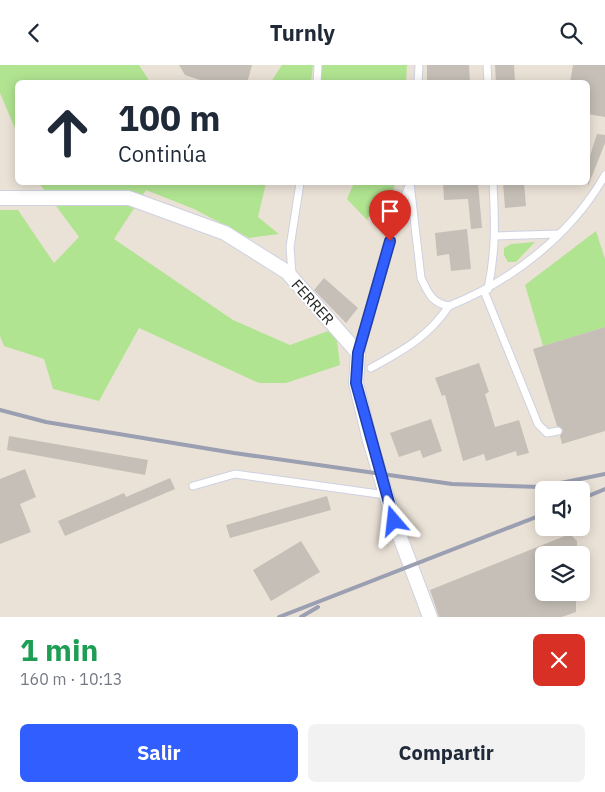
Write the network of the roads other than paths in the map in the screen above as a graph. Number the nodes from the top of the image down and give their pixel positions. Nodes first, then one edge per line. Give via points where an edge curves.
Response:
1 (318, 65) edge
2 (419, 65) edge
3 (487, 65) edge
4 (317, 80) edge
5 (418, 80) edge
6 (488, 80) edge
7 (605, 175) edge
8 (300, 185) edge
9 (410, 185) edge
10 (410, 185) edge
11 (493, 185) edge
12 (596, 190) junction
13 (605, 193) edge
14 (0, 198) edge
15 (559, 234) junction
16 (496, 236) junction
17 (292, 278) junction
18 (486, 290) junction
19 (450, 306) junction
20 (358, 353) junction
21 (371, 368) dead end
22 (558, 431) dead end
23 (193, 486) dead end
24 (386, 495) junction
25 (430, 617) edge

1 - 4 lane
2 - 5 lane
3 - 6 lane
7 - 12 lane
8 - 17 lane via 290,247
9 - 19 lane via 422,278 434,300
10 - 20 lane
11 - 16 lane
12 - 13 lane
12 - 15 lane via 583,210
14 - 17 street, FERRER via 129,198 225,233
15 - 16 lane
15 - 18 lane
16 - 18 lane via 494,261
17 - 20 street, FERRER
18 - 19 lane
18 - 22 lane via 538,424 547,433
19 - 21 lane via 418,341
20 - 24 street via 356,383
23 - 24 lane via 235,474
24 - 25 street

